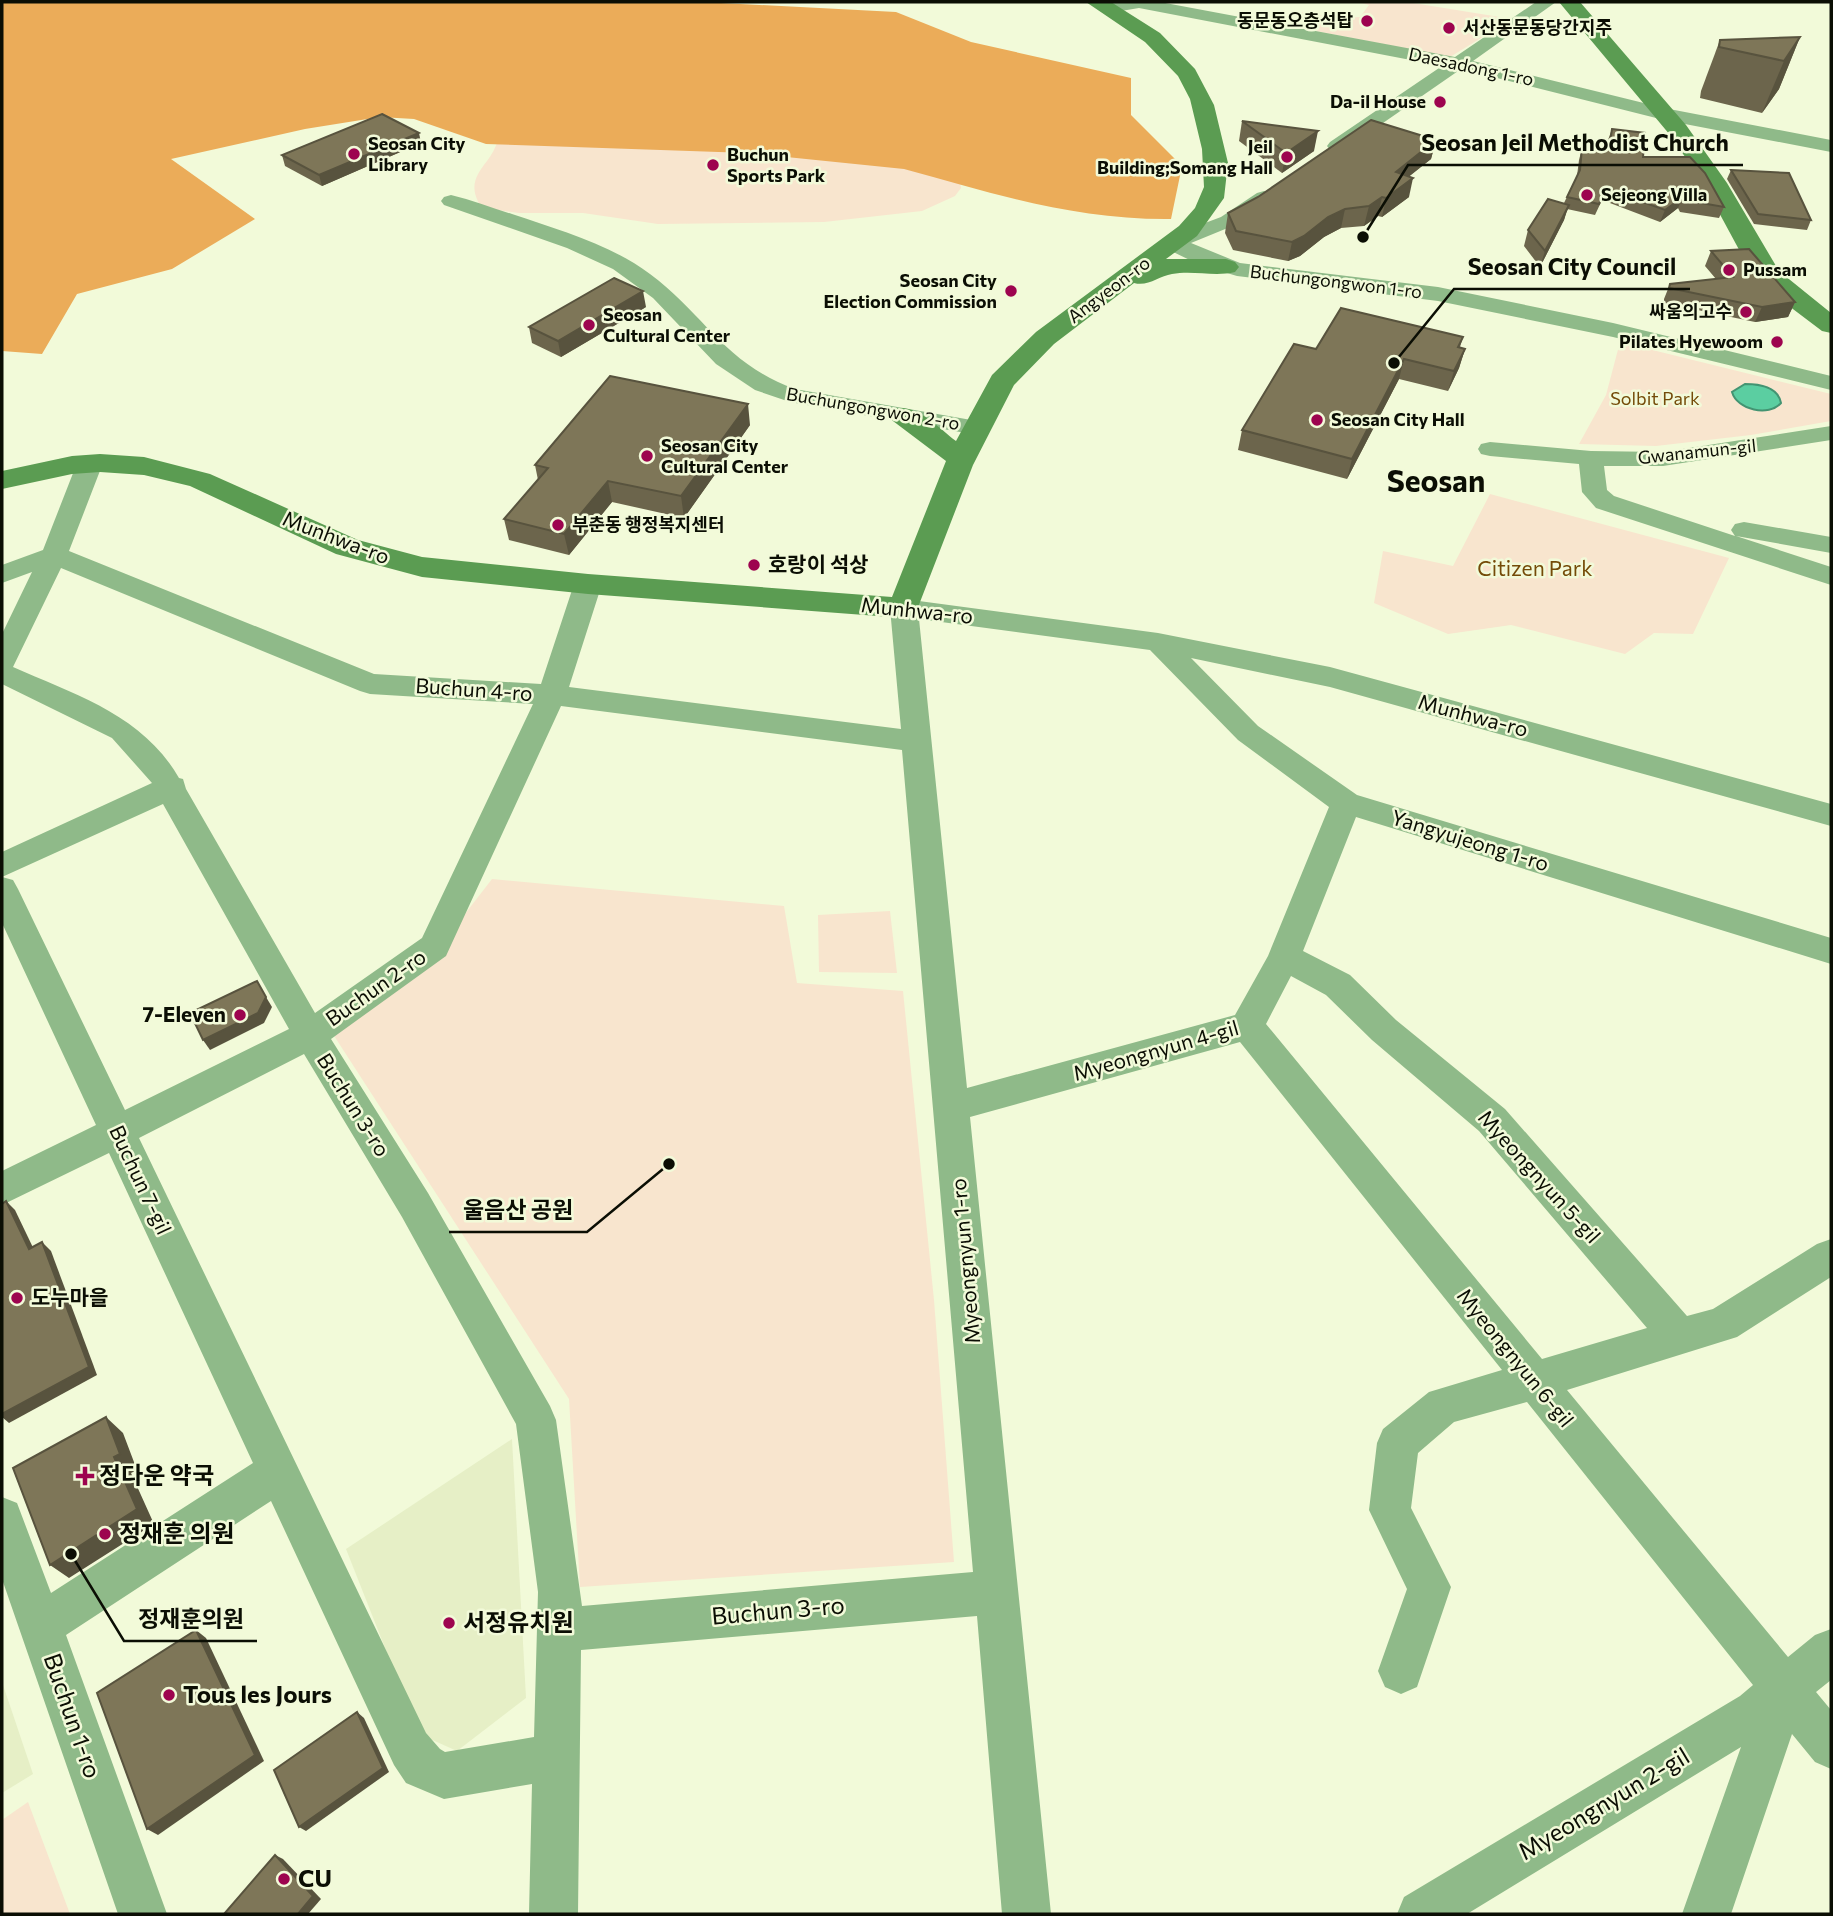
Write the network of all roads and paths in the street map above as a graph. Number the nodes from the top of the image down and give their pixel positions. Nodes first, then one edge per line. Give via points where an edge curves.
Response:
1 (1227, 2) edge
2 (1569, 2) edge
3 (1102, 5) edge
4 (1535, 5) edge
5 (1204, 15) junction
6 (1457, 63) junction
7 (1664, 114) junction
8 (1831, 146) edge
9 (1321, 157) edge
10 (1278, 187) edge
11 (451, 201) dead end
12 (1173, 243) junction
13 (1226, 267) junction
14 (1119, 282) junction
15 (1831, 325) edge
16 (1831, 383) edge
17 (903, 415) junction
18 (977, 428) junction
19 (1831, 433) edge
20 (1490, 449) dead end
21 (1591, 458) junction
22 (961, 459) junction
23 (90, 463) junction
24 (2, 480) edge
25 (1626, 510) junction
26 (1831, 545) edge
27 (54, 555) junction
28 (2, 574) edge
29 (1831, 576) edge
30 (588, 584) junction
31 (904, 608) junction
32 (1158, 642) junction
33 (2, 662) edge
34 (2, 673) edge
35 (552, 695) junction
36 (916, 741) junction
37 (172, 787) junction
38 (1346, 803) junction
39 (1831, 815) edge
40 (2, 865) edge
41 (2, 889) edge
42 (1831, 951) edge
43 (1284, 957) junction
44 (1247, 1026) junction
45 (310, 1035) junction
46 (951, 1107) junction
47 (117, 1132) junction
48 (2, 1189) edge
49 (1831, 1256) edge
50 (1680, 1337) junction
51 (1534, 1381) junction
52 (279, 1471) junction
53 (2, 1518) edge
54 (997, 1592) junction
55 (40, 1626) junction
56 (559, 1630) junction
57 (1831, 1651) edge
58 (1401, 1671) dead end
59 (1784, 1690) junction
60 (1831, 1746) edge
61 (556, 1757) junction
62 (142, 1914) edge
63 (553, 1914) edge
64 (1027, 1914) edge
65 (1421, 1914) edge
66 (1707, 1914) edge

1 - 5 street
2 - 7 street
3 - 5 street, Daesadong 1-ro via 1139,3
3 - 12 street, Angyeon-ro via 1148,34 1197,89 1214,149 1217,185 1214,199 1198,221
4 - 6 street
5 - 6 street, Daesadong 1-ro
6 - 7 street, Daesadong 1-ro
6 - 9 street
7 - 8 street, Daesadong 1-ro
7 - 15 street via 1715,183 1762,266 1790,295
10 - 12 street via 1228,221
11 - 17 street, Buchungongwon 2-ro via 581,247 627,269 656,289 722,360 750,380 790,396
12 - 13 street, Buchungongwon 1-ro
12 - 14 street, Angyeon-ro
13 - 14 street via 1170,266
13 - 16 street, Buchungongwon 1-ro via 1451,297 1613,330
14 - 18 street, Angyeon-ro via 1012,369
17 - 18 street, Buchungongwon 2-ro
17 - 22 street
18 - 22 street, Angyeon-ro
19 - 21 street, Gwanamun-gil via 1682,457
20 - 21 street, Gwanamun-gil
21 - 25 street via 1597,496
22 - 31 street, Angyeon-ro
23 - 24 street, Munhwa-ro
23 - 27 street
23 - 30 street, Munhwa-ro via 144,466 189,477 347,547 400,563
25 - 26 street
25 - 29 street
27 - 28 street
27 - 33 street
27 - 35 street, Buchun 4-ro via 370,684
30 - 31 street, Munhwa-ro
30 - 35 street, Buchun 2-ro
31 - 32 street, Munhwa-ro
31 - 36 street, Myeongnyun 1-ro
32 - 38 street, Yangyujeong 1-ro via 1248,733
32 - 39 street, Munhwa-ro via 1330,677
34 - 37 street, Buchun 3-ro via 122,731
35 - 36 street, Buchun 4-ro
35 - 45 street, Buchun 2-ro via 434,947
36 - 46 street, Myeongnyun 1-ro
37 - 40 street
37 - 45 street, Buchun 3-ro
38 - 42 street, Yangyujeong 1-ro
38 - 43 street, Myeongnyun 4-gil
41 - 47 street, Buchun 7-gil
43 - 44 street, Myeongnyun 4-gil
43 - 50 street, Myeongnyun 5-gil via 1338,985 1384,1030 1492,1120
44 - 46 street, Myeongnyun 4-gil
44 - 51 street, Myeongnyun 6-gil
45 - 47 street, Buchun 2-ro
45 - 56 street, Buchun 3-ro via 415,1205 536,1420 560,1592
46 - 54 street, Myeongnyun 1-ro
47 - 48 street, Buchun 2-ro
47 - 52 street, Buchun 7-gil
49 - 50 street via 1723,1324
50 - 51 street
51 - 58 street via 1443,1406 1398,1443 1390,1510 1429,1587
51 - 59 street, Myeongnyun 6-gil
52 - 55 street
52 - 61 street, Buchun 7-gil via 410,1749 423,1766 444,1776
53 - 55 street, Buchun 1-ro
54 - 56 street, Buchun 3-ro
54 - 64 street, Myeongnyun 1-ro
55 - 62 street, Buchun 1-ro
56 - 61 street, Buchun 3-ro
57 - 59 street, Myeongnyun 2-gil
59 - 60 street, Myeongnyun 6-gil
59 - 65 street, Myeongnyun 2-gil via 1756,1712
59 - 66 street
61 - 63 street, Buchun 3-ro

